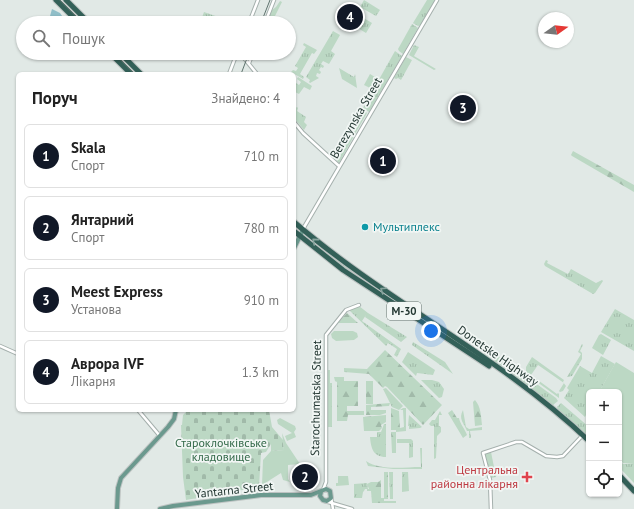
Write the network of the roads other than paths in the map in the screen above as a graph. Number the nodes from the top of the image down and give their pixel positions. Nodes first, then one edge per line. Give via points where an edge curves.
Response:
1 (56, 0) edge
2 (66, 0) edge
3 (258, 0) edge
4 (274, 0) edge
5 (437, 0) edge
6 (77, 12) junction
7 (72, 16) edge
8 (74, 16) edge
9 (81, 16) edge
10 (252, 16) edge
11 (268, 16) edge
12 (117, 60) edge
13 (125, 60) edge
14 (127, 60) edge
15 (235, 60) edge
16 (246, 60) edge
17 (250, 60) edge
18 (249, 63) junction
19 (121, 64) junction
20 (129, 72) edge
21 (139, 72) edge
22 (230, 72) edge
23 (256, 72) edge
24 (296, 124) edge
25 (340, 166) junction
26 (296, 224) edge
27 (303, 230) junction
28 (296, 234) edge
29 (300, 237) junction
30 (296, 244) edge
31 (328, 251) junction
32 (324, 256) junction
33 (359, 305) dead end
34 (0, 346) edge
35 (16, 353) edge
36 (140, 412) edge
37 (175, 412) edge
38 (160, 436) junction
39 (581, 437) junction
40 (586, 438) edge
41 (586, 442) edge
42 (622, 473) edge
43 (622, 478) edge
44 (326, 482) junction
45 (634, 487) edge
46 (330, 490) junction
47 (322, 491) junction
48 (634, 492) edge
49 (311, 495) junction
50 (331, 497) junction
51 (323, 500) junction
52 (332, 504) junction
53 (118, 509) edge
54 (160, 509) edge
55 (333, 509) edge
56 (352, 509) edge
57 (491, 509) edge

1 - 7 highway
2 - 6 highway
3 - 10 street
4 - 11 street
5 - 25 street, Berezynska Street
6 - 8 highway
6 - 9 highway
12 - 19 highway
13 - 19 highway
14 - 21 highway
15 - 22 street
16 - 18 street
17 - 18 street
18 - 23 street
19 - 20 highway
24 - 25 street
25 - 27 street, Berezynska Street
26 - 27 highway, Donetske Highway / М-30
27 - 29 main road, Berezynska Street
31 -> 27 highway, Donetske Highway / М-30
28 - 29 highway, Donetske Highway / М-30
29 - 30 main road, Berezynska Street
29 - 32 highway, Donetske Highway / М-30
31 - 32 highway
40 -> 31 highway, Donetske Highway / М-30 via 522,384
32 - 39 highway, Donetske Highway / М-30 via 520,387
33 - 44 street, Starochumatska Street via 346,310 326,335
34 - 35 street
36 - 38 street
37 - 38 main road via 172,422
38 - 53 main road via 121,478 118,488
39 - 41 highway, Donetske Highway / М-30
39 - 57 street via 563,456 557,457 546,456 522,442 483,453 490,480
42 - 45 highway
43 - 48 highway
44 - 46 street, Starochumatska Street
44 - 47 street, Starochumatska Street
46 - 47 main road
46 - 50 main road, Starochumatska Street
47 - 49 main road, Yantarna Street
47 - 51 main road, Starochumatska Street via 320,496
49 - 51 main road, Yantarna Street
49 - 54 main road, Yantarna Street via 261,495
50 - 51 main road via 329,500
50 - 52 street, Starochumatska Street
51 - 52 street
52 - 55 street, Starochumatska Street
52 - 56 street

